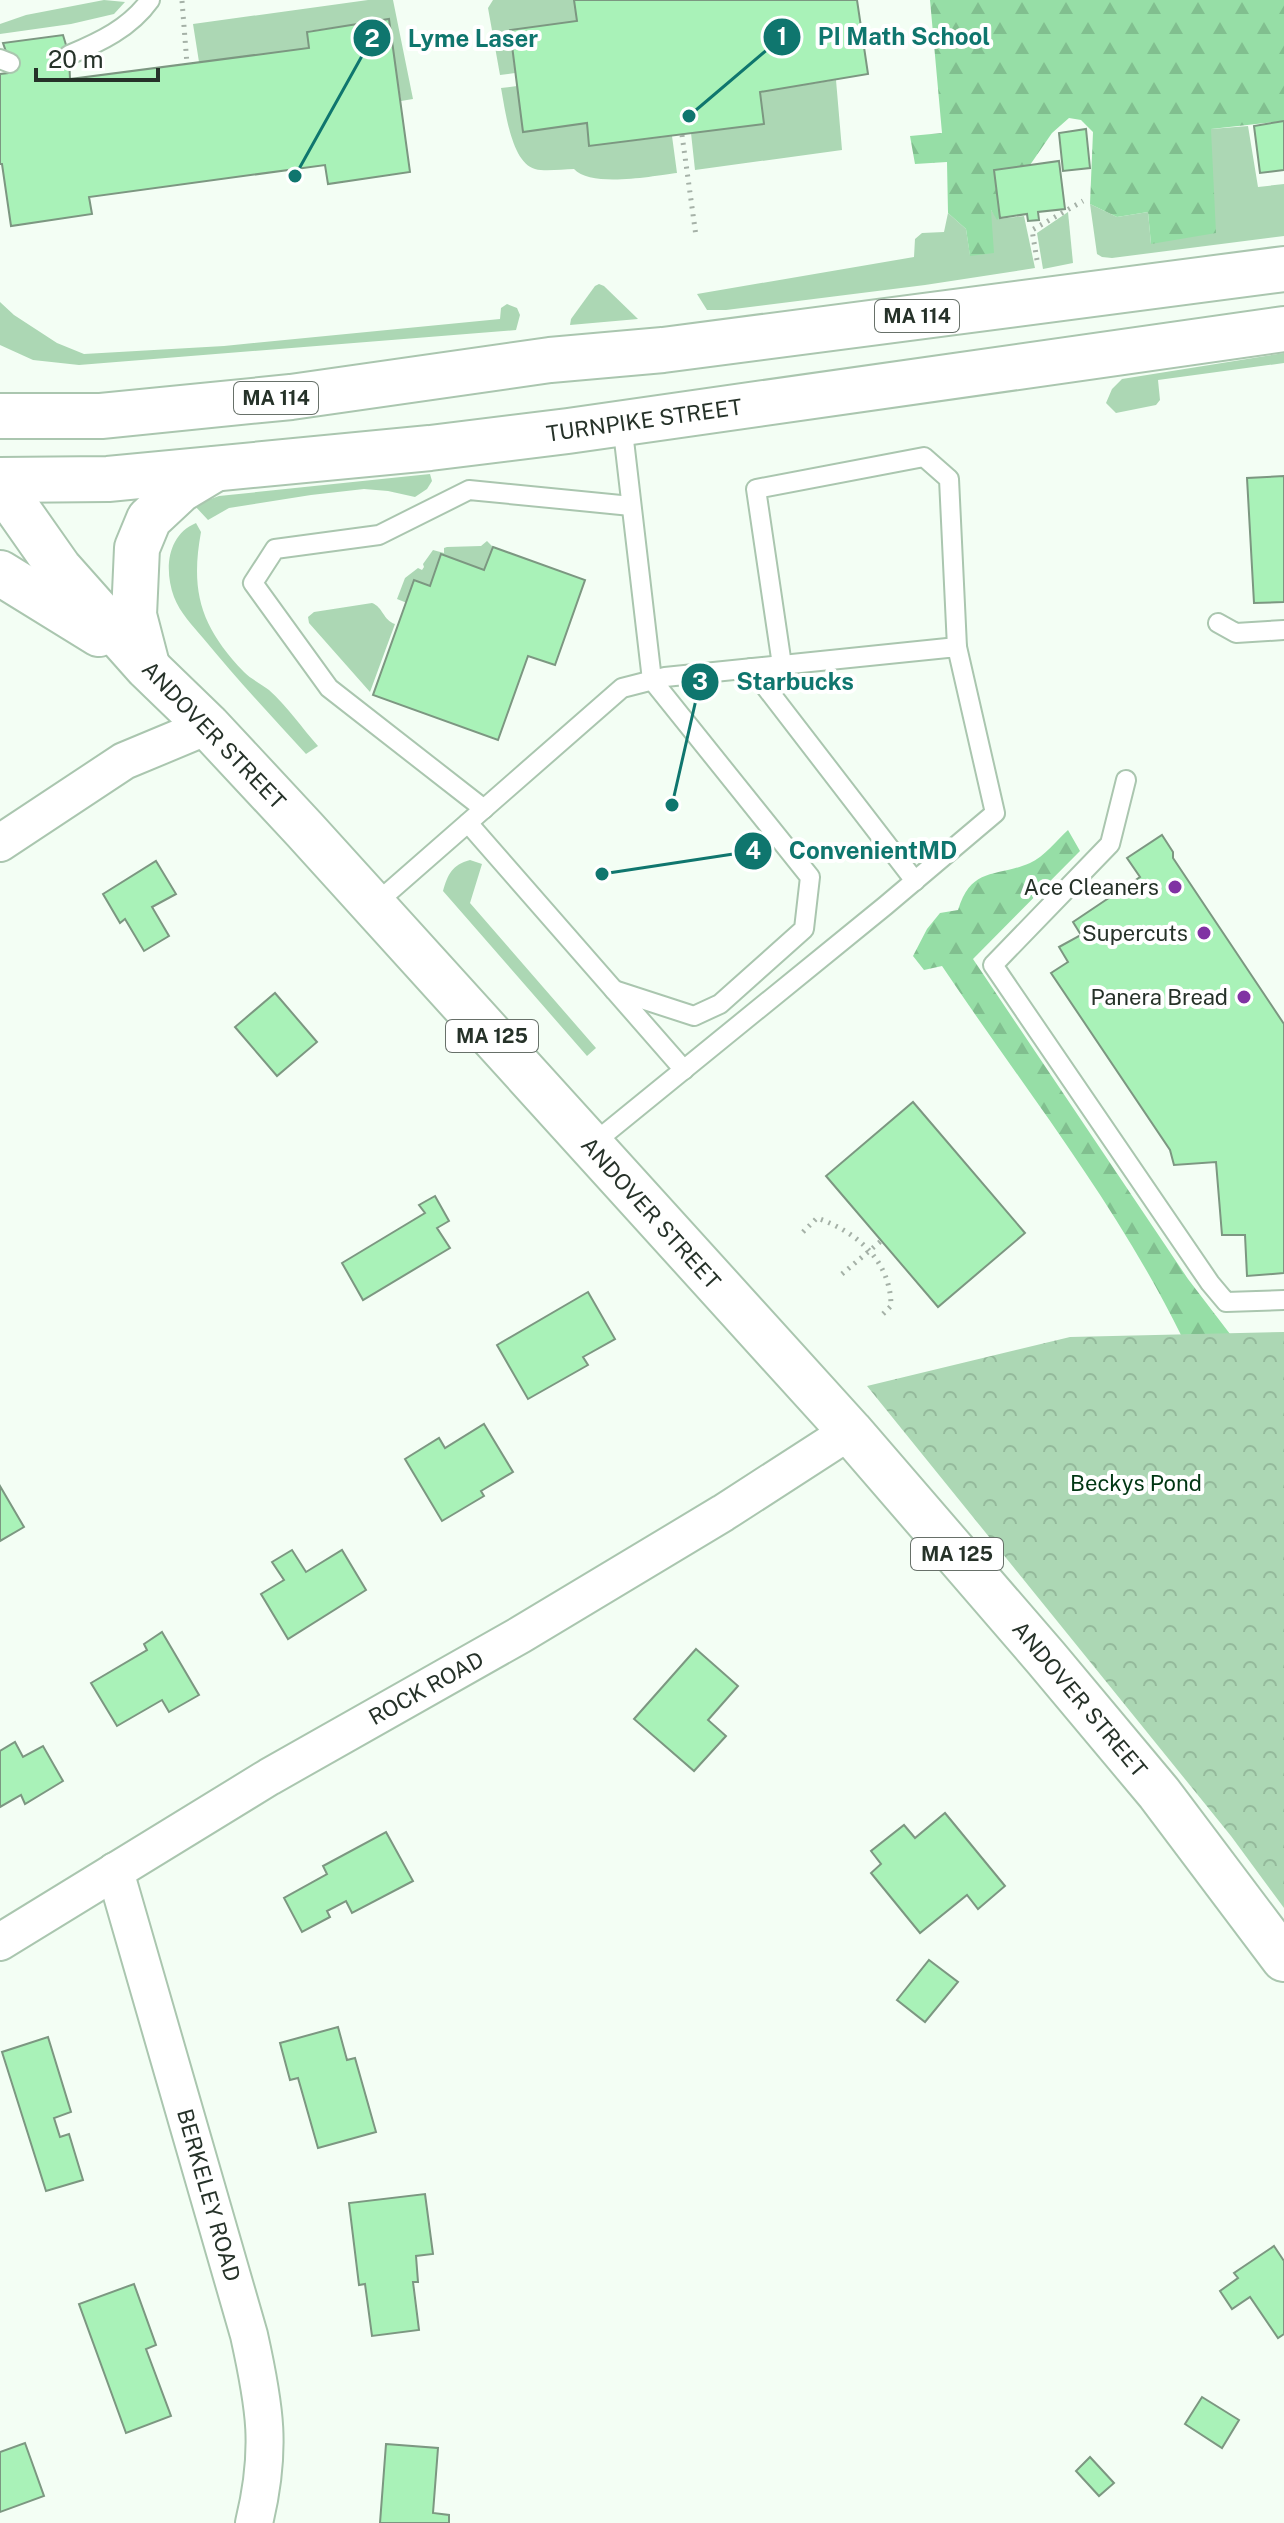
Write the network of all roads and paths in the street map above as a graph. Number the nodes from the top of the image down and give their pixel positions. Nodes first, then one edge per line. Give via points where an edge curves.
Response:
1 (150, 0) edge
2 (182, 0) edge
3 (69, 55) dead end
4 (187, 64) dead end
5 (682, 135) dead end
6 (1083, 201) dead end
7 (696, 236) dead end
8 (1284, 269) edge
9 (1039, 272) dead end
10 (1284, 329) edge
11 (0, 416) edge
12 (622, 423) junction
13 (215, 469) junction
14 (0, 482) edge
15 (631, 506) junction
16 (0, 573) edge
17 (1218, 623) dead end
18 (1284, 630) edge
19 (957, 647) junction
20 (782, 665) junction
21 (147, 667) junction
22 (751, 668) junction
23 (652, 680) junction
24 (208, 726) junction
25 (1126, 780) dead end
26 (484, 809) junction
27 (468, 823) junction
28 (0, 843) edge
29 (915, 881) junction
30 (373, 906) junction
31 (614, 990) junction
32 (684, 1070) junction
33 (590, 1146) junction
34 (803, 1232) dead end
35 (881, 1241) dead end
36 (869, 1251) junction
37 (842, 1274) dead end
38 (1284, 1300) edge
39 (880, 1317) dead end
40 (850, 1431) junction
41 (115, 1871) junction
42 (0, 1942) edge
43 (1284, 1959) edge
44 (254, 2523) edge

1 - 3 lane via 137,18
2 - 4 path
5 - 7 path
6 - 9 path via 1032,230
8 - 11 main road, MA 114 via 291,397 101,416
10 - 12 main road, TURNPIKE STREET
12 - 13 main road, TURNPIKE STREET
12 - 15 lane
13 - 14 main road, TURNPIKE STREET
13 - 21 main road via 180,490 149,519 137,548 134,615
14 - 21 main road, ANDOVER STREET / MA 125 via 59,568
15 - 23 lane
15 - 26 lane via 469,490 379,535 275,549 253,583 329,688
16 - 21 main road, MA 125
17 - 18 lane via 1236,633
19 - 20 lane
19 - 20 lane via 949,479 924,457 756,489
19 - 29 lane via 995,813
20 - 22 lane
21 - 24 main road, ANDOVER STREET / MA 125
22 - 23 lane
22 - 29 lane
23 - 26 lane via 622,688
23 - 31 lane via 810,877 804,929 720,1004 694,1016
24 - 28 street via 124,761
24 - 30 main road, ANDOVER STREET / MA 125
25 - 38 lane via 1110,844 993,965 1226,1302
26 - 27 lane
27 - 30 lane
27 - 31 lane
29 - 32 lane
30 - 33 main road, ANDOVER STREET / MA 125
31 - 32 lane
32 - 33 lane
33 - 40 main road, ANDOVER STREET / MA 125
34 - 36 path via 817,1218 851,1233
35 - 36 path
36 - 37 path
36 - 39 path via 880,1262 891,1292 891,1306
40 - 41 street, ROCK ROAD via 520,1635
40 - 43 main road, ANDOVER STREET / MA 125 via 1159,1793
41 - 42 street, ROCK ROAD
41 - 44 street, BERKELEY ROAD via 261,2389 266,2450

